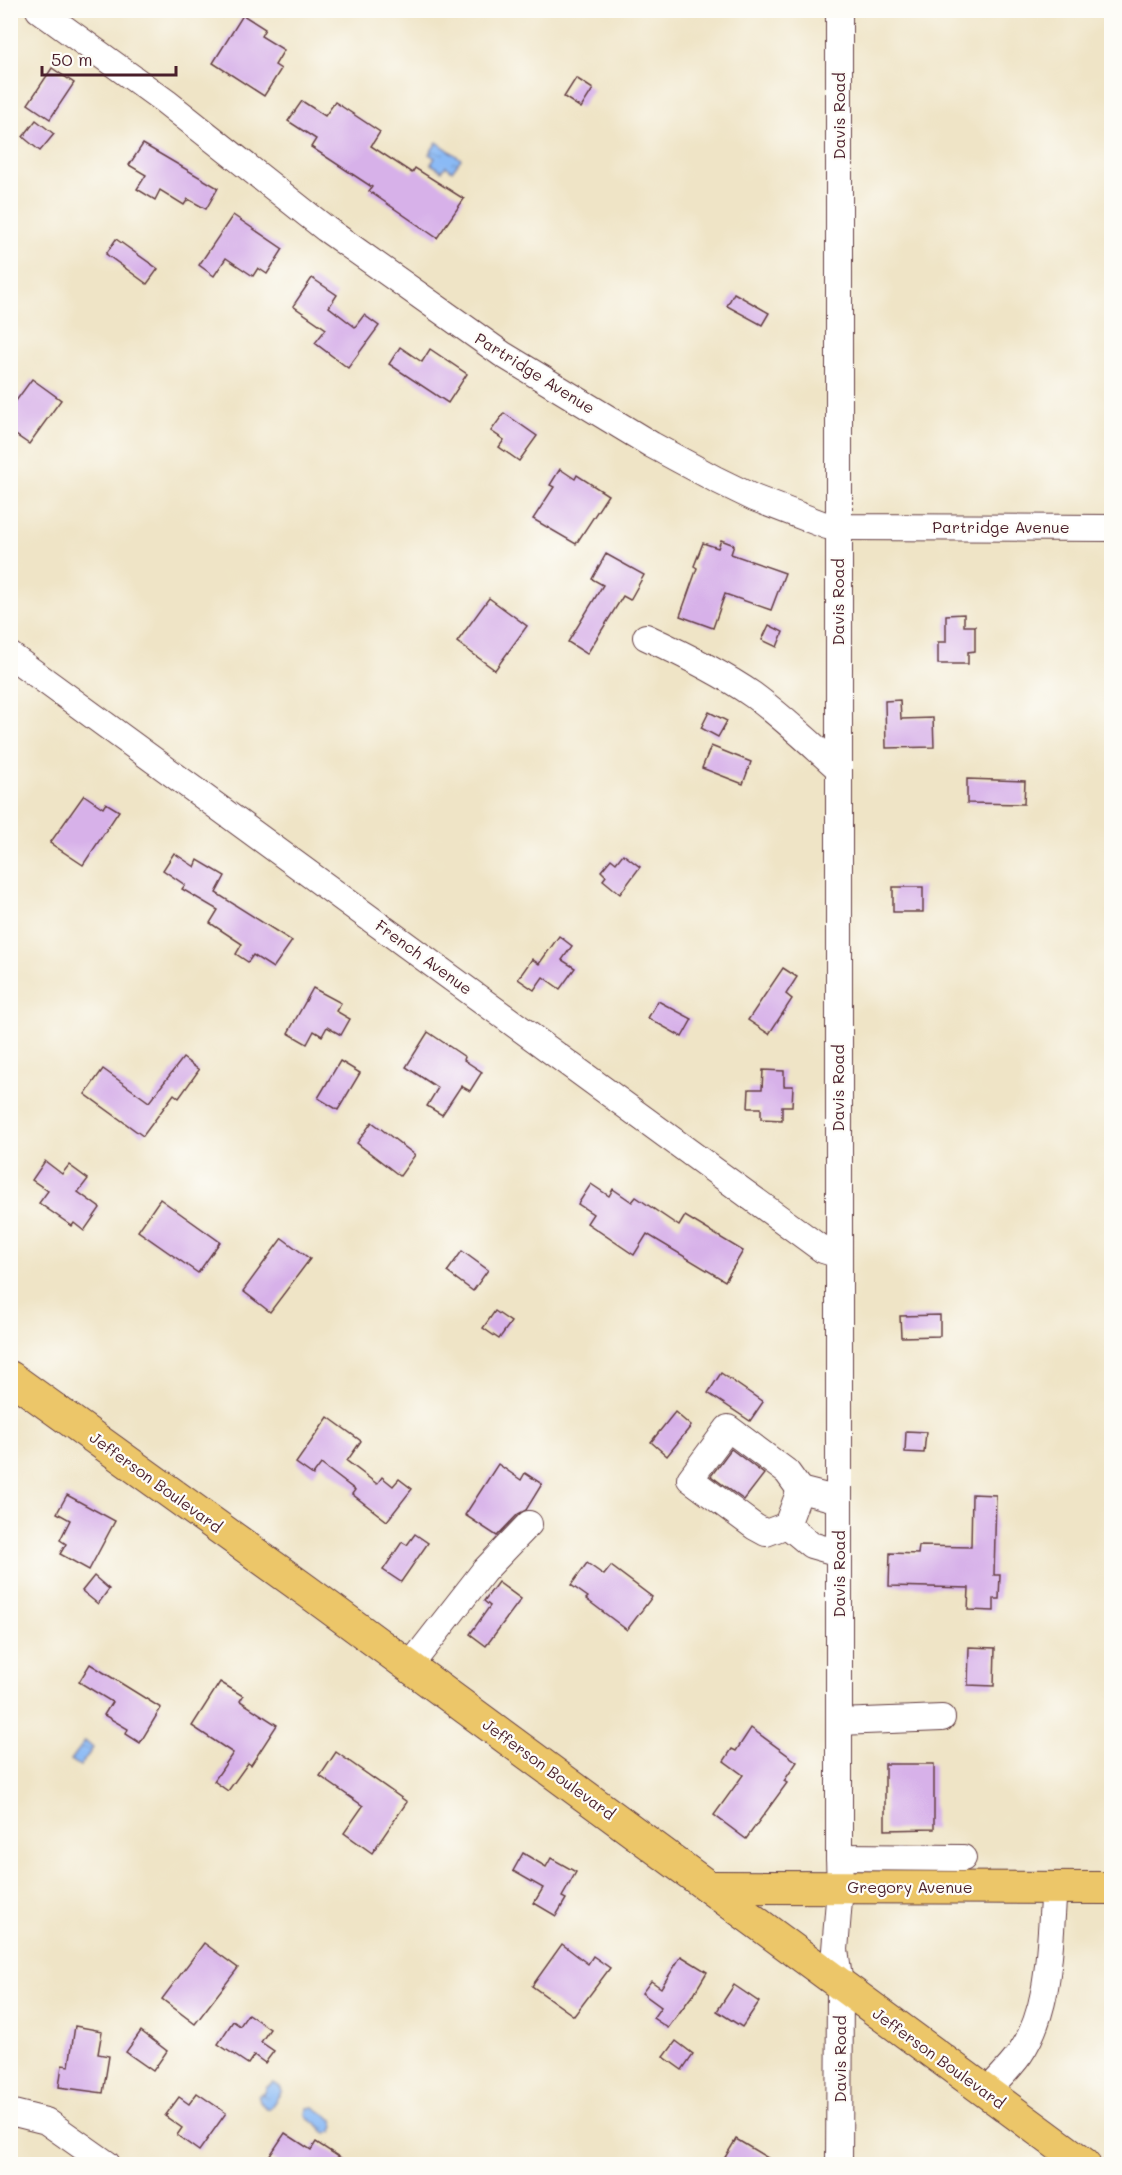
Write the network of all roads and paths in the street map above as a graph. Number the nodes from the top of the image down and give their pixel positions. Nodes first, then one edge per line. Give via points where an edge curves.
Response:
1 (39, 10) edge
2 (839, 10) edge
3 (838, 527) junction
4 (1112, 528) edge
5 (646, 637) dead end
6 (10, 655) edge
7 (838, 768) junction
8 (838, 1255) junction
9 (11, 1377) edge
10 (800, 1490) junction
11 (838, 1500) junction
12 (529, 1524) dead end
13 (787, 1525) junction
14 (838, 1553) junction
15 (409, 1667) junction
16 (942, 1718) dead end
17 (838, 1722) junction
18 (963, 1858) dead end
19 (839, 1872) junction
20 (709, 1887) junction
21 (1054, 1888) junction
22 (1112, 1888) edge
23 (840, 1984) junction
24 (986, 2092) junction
25 (10, 2112) edge
26 (107, 2164) edge
27 (839, 2164) edge
28 (1084, 2164) edge

1 - 3 street, Partridge Avenue via 166,102 326,229 502,354 715,479 754,498
2 - 3 street, Davis Road
3 - 4 street, Partridge Avenue
3 - 7 street, Davis Road
5 - 7 street via 751,694
6 - 8 street, French Avenue via 823,1250
7 - 8 street, Davis Road
8 - 11 street, Davis Road
9 - 15 main road, Jefferson Boulevard
10 - 11 street
10 - 13 street
10 - 13 street via 787,1472 728,1428 690,1479 766,1533
11 - 14 street, Davis Road
12 - 15 street via 484,1571
13 - 14 street via 812,1545
14 - 17 street, Davis Road
15 - 20 main road, Jefferson Boulevard
16 - 17 street
17 - 19 street, Davis Road
18 - 19 street
19 - 20 main road, Gregory Avenue
19 - 21 main road, Gregory Avenue
19 - 23 street, Davis Road via 835,1950
20 - 23 main road, Jefferson Boulevard
21 - 22 main road, Gregory Avenue
21 - 24 street via 1049,1958 1040,2009 1021,2052
23 - 24 main road, Jefferson Boulevard
23 - 27 street, Davis Road
24 - 28 main road, Jefferson Boulevard
25 - 26 street via 46,2121

